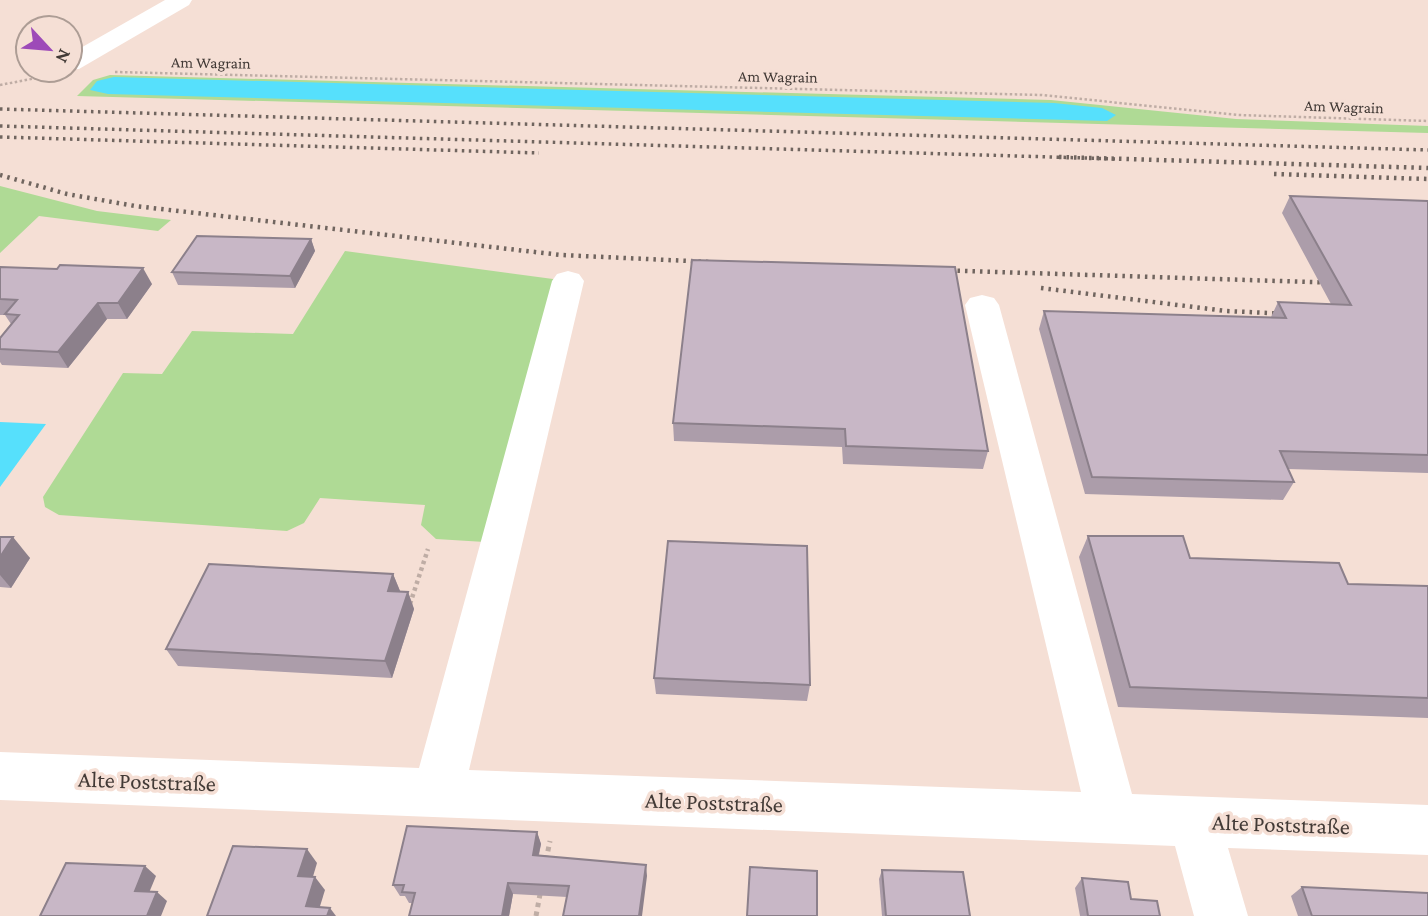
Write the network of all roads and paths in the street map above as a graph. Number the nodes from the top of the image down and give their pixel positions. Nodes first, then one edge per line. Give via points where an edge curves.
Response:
1 (181, 0) edge
2 (84, 56) edge
3 (127, 72) dead end
4 (1428, 121) edge
5 (568, 281) dead end
6 (982, 305) dead end
7 (428, 549) dead end
8 (410, 605) edge
9 (0, 776) edge
10 (438, 792) junction
11 (558, 796) junction
12 (1112, 816) junction
13 (1194, 820) junction
14 (1428, 830) edge
15 (546, 863) edge
16 (543, 876) edge
17 (536, 916) edge
18 (1222, 916) edge

1 - 2 street
3 - 4 path, Am Wagrain via 1029,95 1238,115
5 - 10 street
6 - 12 street
7 - 8 path
9 - 10 street, Alte Poststraße
10 - 11 street, Alte Poststraße
11 - 12 street, Alte Poststraße
11 - 15 path
12 - 13 street, Alte Poststraße
13 - 14 street, Alte Poststraße
13 - 18 street
16 - 17 path

